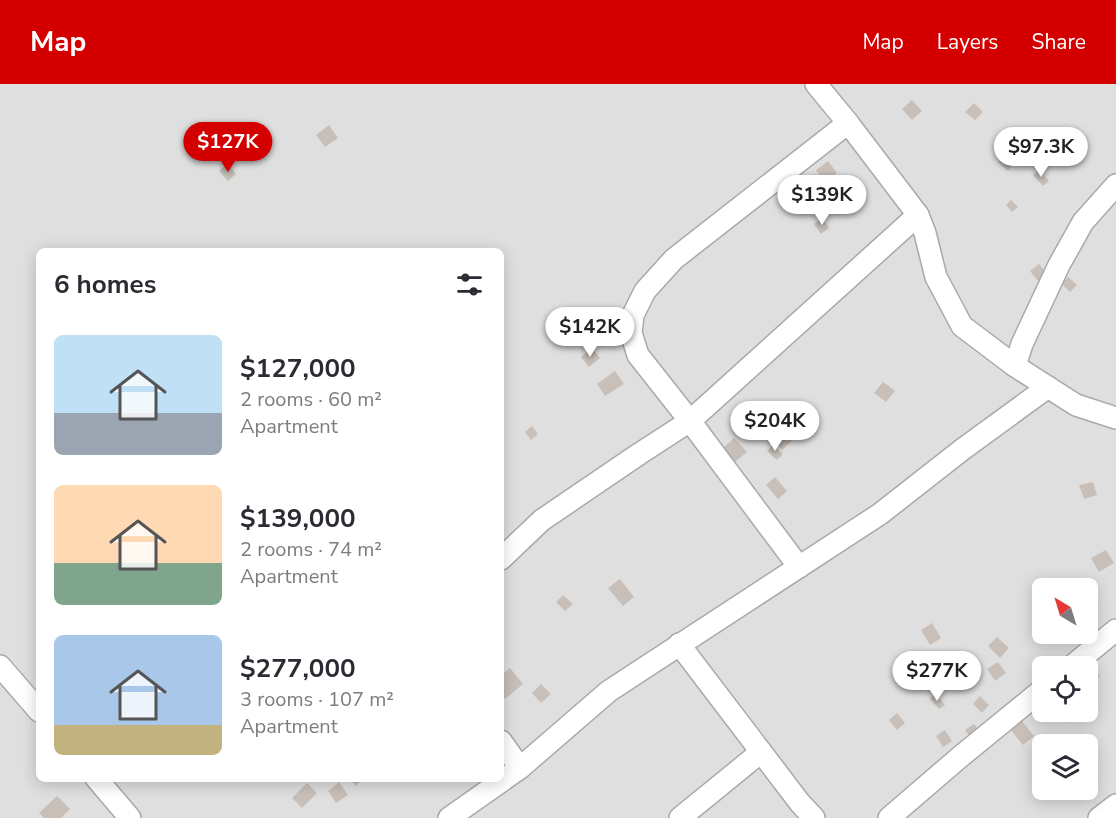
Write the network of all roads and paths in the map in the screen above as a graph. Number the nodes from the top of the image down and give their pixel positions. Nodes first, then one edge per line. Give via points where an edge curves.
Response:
1 (816, 84) edge
2 (848, 123) junction
3 (1116, 185) edge
4 (918, 215) junction
5 (1016, 366) junction
6 (1047, 387) junction
7 (1116, 418) edge
8 (690, 421) junction
9 (504, 557) edge
10 (799, 567) junction
11 (1116, 630) edge
12 (679, 644) junction
13 (1084, 656) edge
14 (0, 666) edge
15 (1032, 698) edge
16 (36, 708) edge
17 (504, 745) edge
18 (760, 752) junction
19 (520, 768) junction
20 (504, 779) edge
21 (99, 782) edge
22 (500, 782) edge
23 (1116, 805) edge
24 (130, 818) edge
25 (449, 818) edge
26 (680, 818) edge
27 (814, 818) edge
28 (889, 818) edge
29 (1099, 818) edge

1 - 2 street
2 - 4 street
2 - 8 street via 674,259 645,291 633,315 634,344 638,355
3 - 5 street via 1083,222 1059,265 1022,344
4 - 5 street via 936,277 962,326
4 - 8 street
5 - 6 street
6 - 7 street via 1076,405
6 - 10 street via 880,514
8 - 9 street via 542,520
8 - 10 street
10 - 12 street
11 - 13 street
12 - 18 street
12 - 19 street via 609,691
14 - 16 street
15 - 28 street
17 - 19 street
18 - 26 street
18 - 27 street
19 - 20 street
21 - 24 street
22 - 25 street
23 - 29 street

